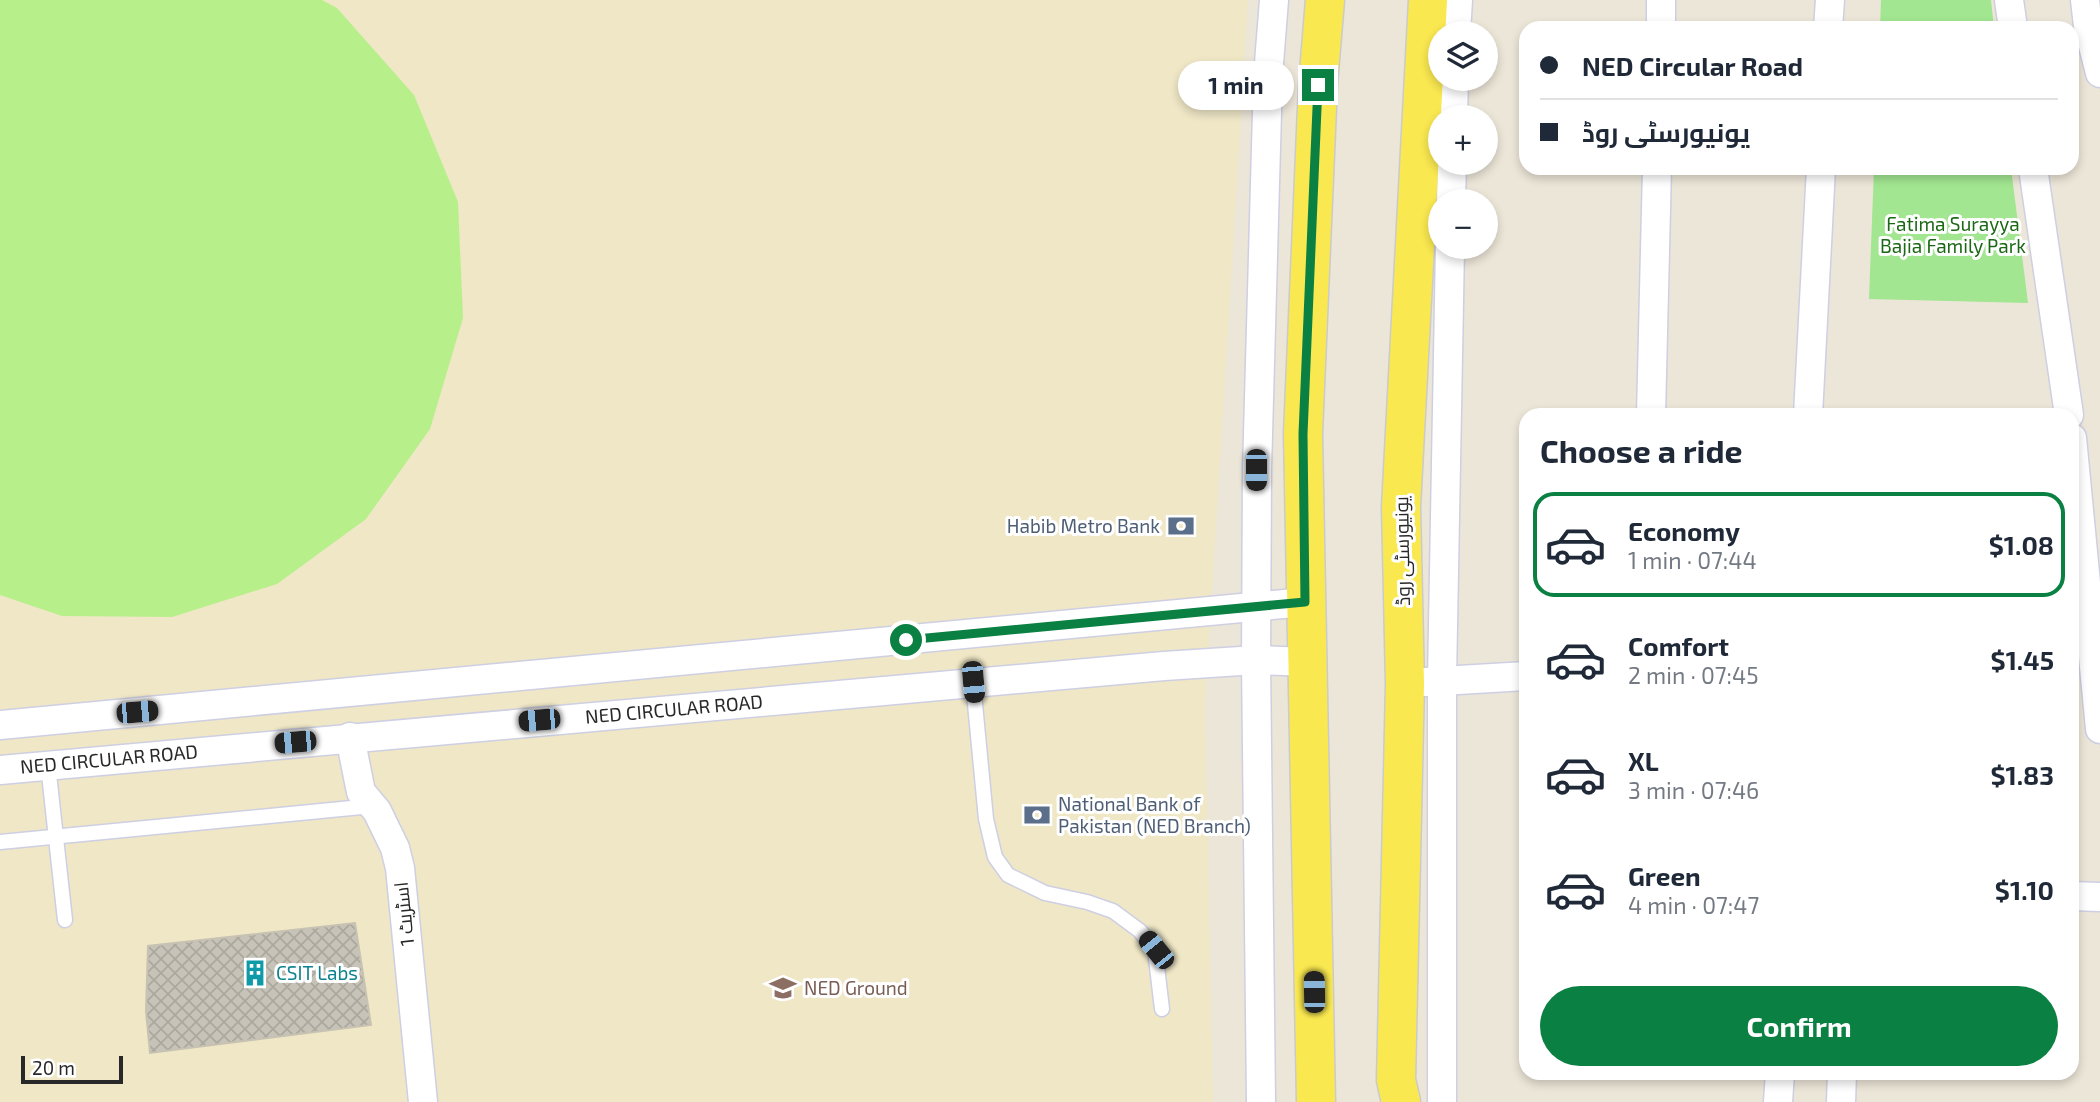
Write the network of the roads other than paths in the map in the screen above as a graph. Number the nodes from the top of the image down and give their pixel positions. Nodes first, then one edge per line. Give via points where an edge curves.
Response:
1 (1274, 0) edge
2 (1325, 0) edge
3 (1428, 0) edge
4 (1458, 0) edge
5 (1661, 0) edge
6 (1829, 0) edge
7 (2009, 0) edge
8 (2085, 0) edge
9 (1457, 21) edge
10 (1661, 21) edge
11 (1828, 21) edge
12 (2012, 21) edge
13 (2100, 73) edge
14 (1657, 175) edge
15 (1821, 175) edge
16 (2034, 175) edge
17 (1450, 259) edge
18 (1651, 408) edge
19 (1808, 408) edge
20 (2068, 408) edge
21 (2079, 511) edge
22 (1305, 602) junction
23 (1257, 605) junction
24 (1256, 660) junction
25 (1307, 662) junction
26 (1519, 676) edge
27 (1442, 680) junction
28 (973, 682) junction
29 (1405, 684) junction
30 (0, 725) edge
31 (2100, 729) edge
32 (350, 737) junction
33 (48, 765) junction
34 (0, 770) edge
35 (372, 806) junction
36 (56, 836) junction
37 (0, 842) edge
38 (2079, 897) edge
39 (2100, 897) edge
40 (65, 920) dead end
41 (1162, 1009) dead end
42 (1780, 1080) edge
43 (1842, 1080) edge
44 (423, 1102) edge
45 (1261, 1102) edge
46 (1316, 1102) edge
47 (1401, 1102) edge
48 (1442, 1102) edge
49 (1778, 1102) edge
50 (1841, 1102) edge

1 - 23 street via 1257,457
2 - 22 main road via 1303,434
3 - 29 main road, یونیورسٹی روڈ via 1401,507
4 - 9 street
5 - 10 street
6 - 11 street
7 - 12 street
8 - 13 street
14 - 18 street
15 - 19 street
16 - 20 street
17 - 27 street
21 - 31 street
22 - 23 street
22 - 25 main road
23 - 24 street
23 - 30 street
24 - 25 street, NED CIRCULAR ROAD
24 - 28 street, NED CIRCULAR ROAD
24 - 45 street
25 - 46 main road
26 - 27 street
27 - 29 street
27 - 48 street
28 - 32 street, NED CIRCULAR ROAD
28 - 41 lane via 986,819 995,856 1008,875 1045,893 1113,911 1140,931 1156,950
29 - 47 main road, یونیورسٹی روڈ via 1396,1080
32 - 33 street, NED CIRCULAR ROAD
32 - 35 street, اسٹریٹ 1 via 361,792
33 - 34 street, NED CIRCULAR ROAD
33 - 36 lane
35 - 36 lane
35 - 44 street, اسٹریٹ 1 via 395,848 400,868
36 - 37 lane
36 - 40 lane
38 - 39 street
42 - 49 street
43 - 50 street

